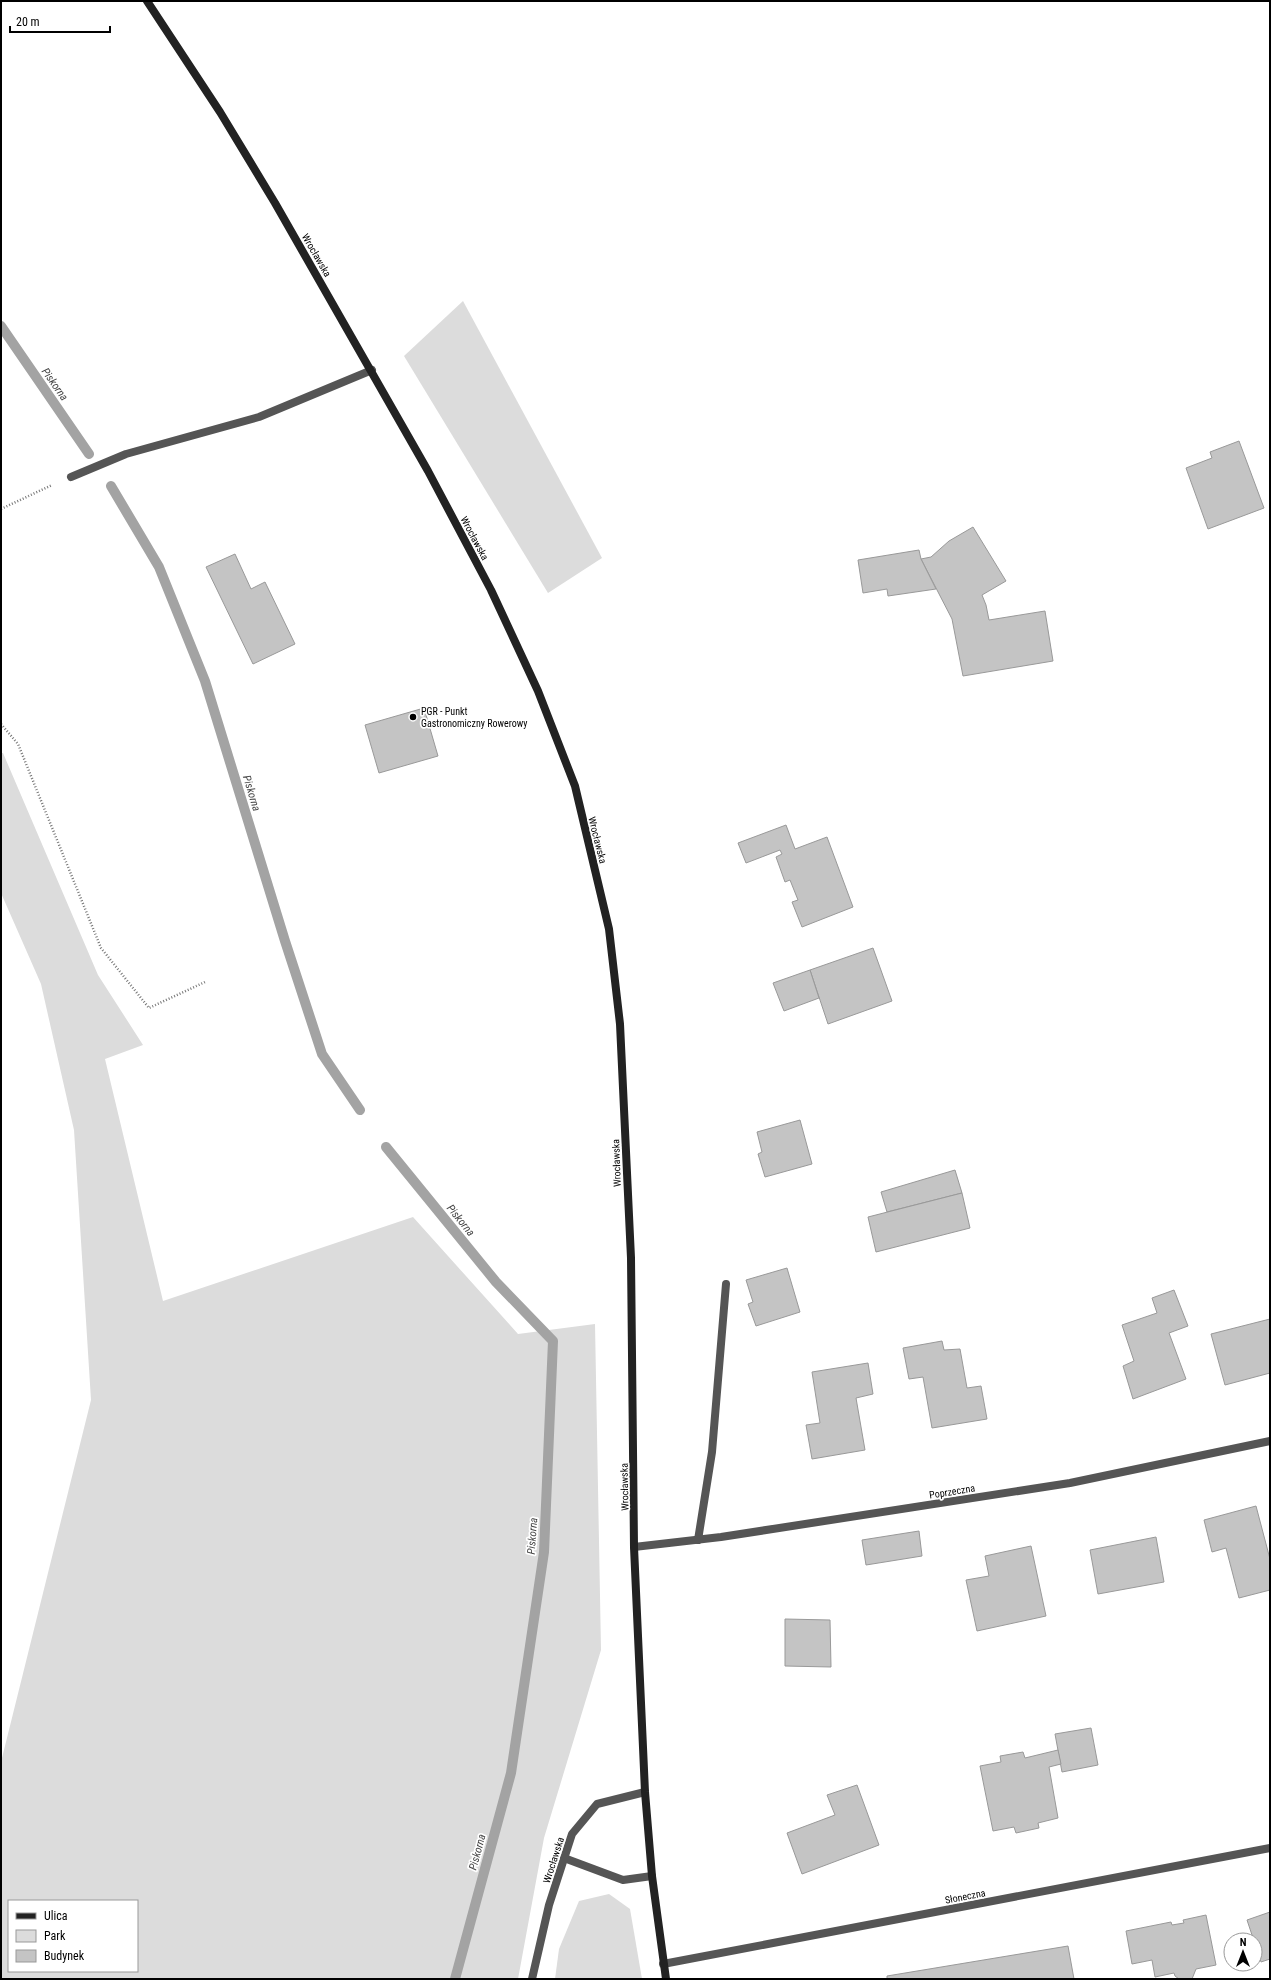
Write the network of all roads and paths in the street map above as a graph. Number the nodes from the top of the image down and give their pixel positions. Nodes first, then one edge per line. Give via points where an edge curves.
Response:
1 (147, 1) edge
2 (372, 370) junction
3 (71, 477) joint
4 (1, 509) edge
5 (1, 724) edge
6 (205, 982) dead end
7 (726, 1284) dead end
8 (1270, 1441) edge
9 (698, 1540) junction
10 (634, 1547) junction
11 (645, 1792) junction
12 (1270, 1848) edge
13 (564, 1858) junction
14 (652, 1876) junction
15 (663, 1964) junction
16 (532, 1979) edge
17 (666, 1979) edge

1 - 2 main road, Wrocławska via 220,112
2 - 3 street via 260,417 126,454
2 - 10 main road, Wrocławska via 491,590 538,691 575,786 609,929 620,1024 631,1258
3 - 4 path
5 - 6 path via 18,744 100,948 149,1008
7 - 9 street via 712,1452
8 - 9 street, Poprzeczna via 1070,1483
9 - 10 street, Poprzeczna
10 - 11 main road, Wrocławska
11 - 13 street, Wrocławska via 597,1804 572,1834
11 - 14 main road, Wrocławska
12 - 15 street, Słoneczna
13 - 14 street via 623,1880
13 - 16 street, Wrocławska via 549,1905
14 - 15 main road, Wrocławska
15 - 17 main road, Wrocławska

